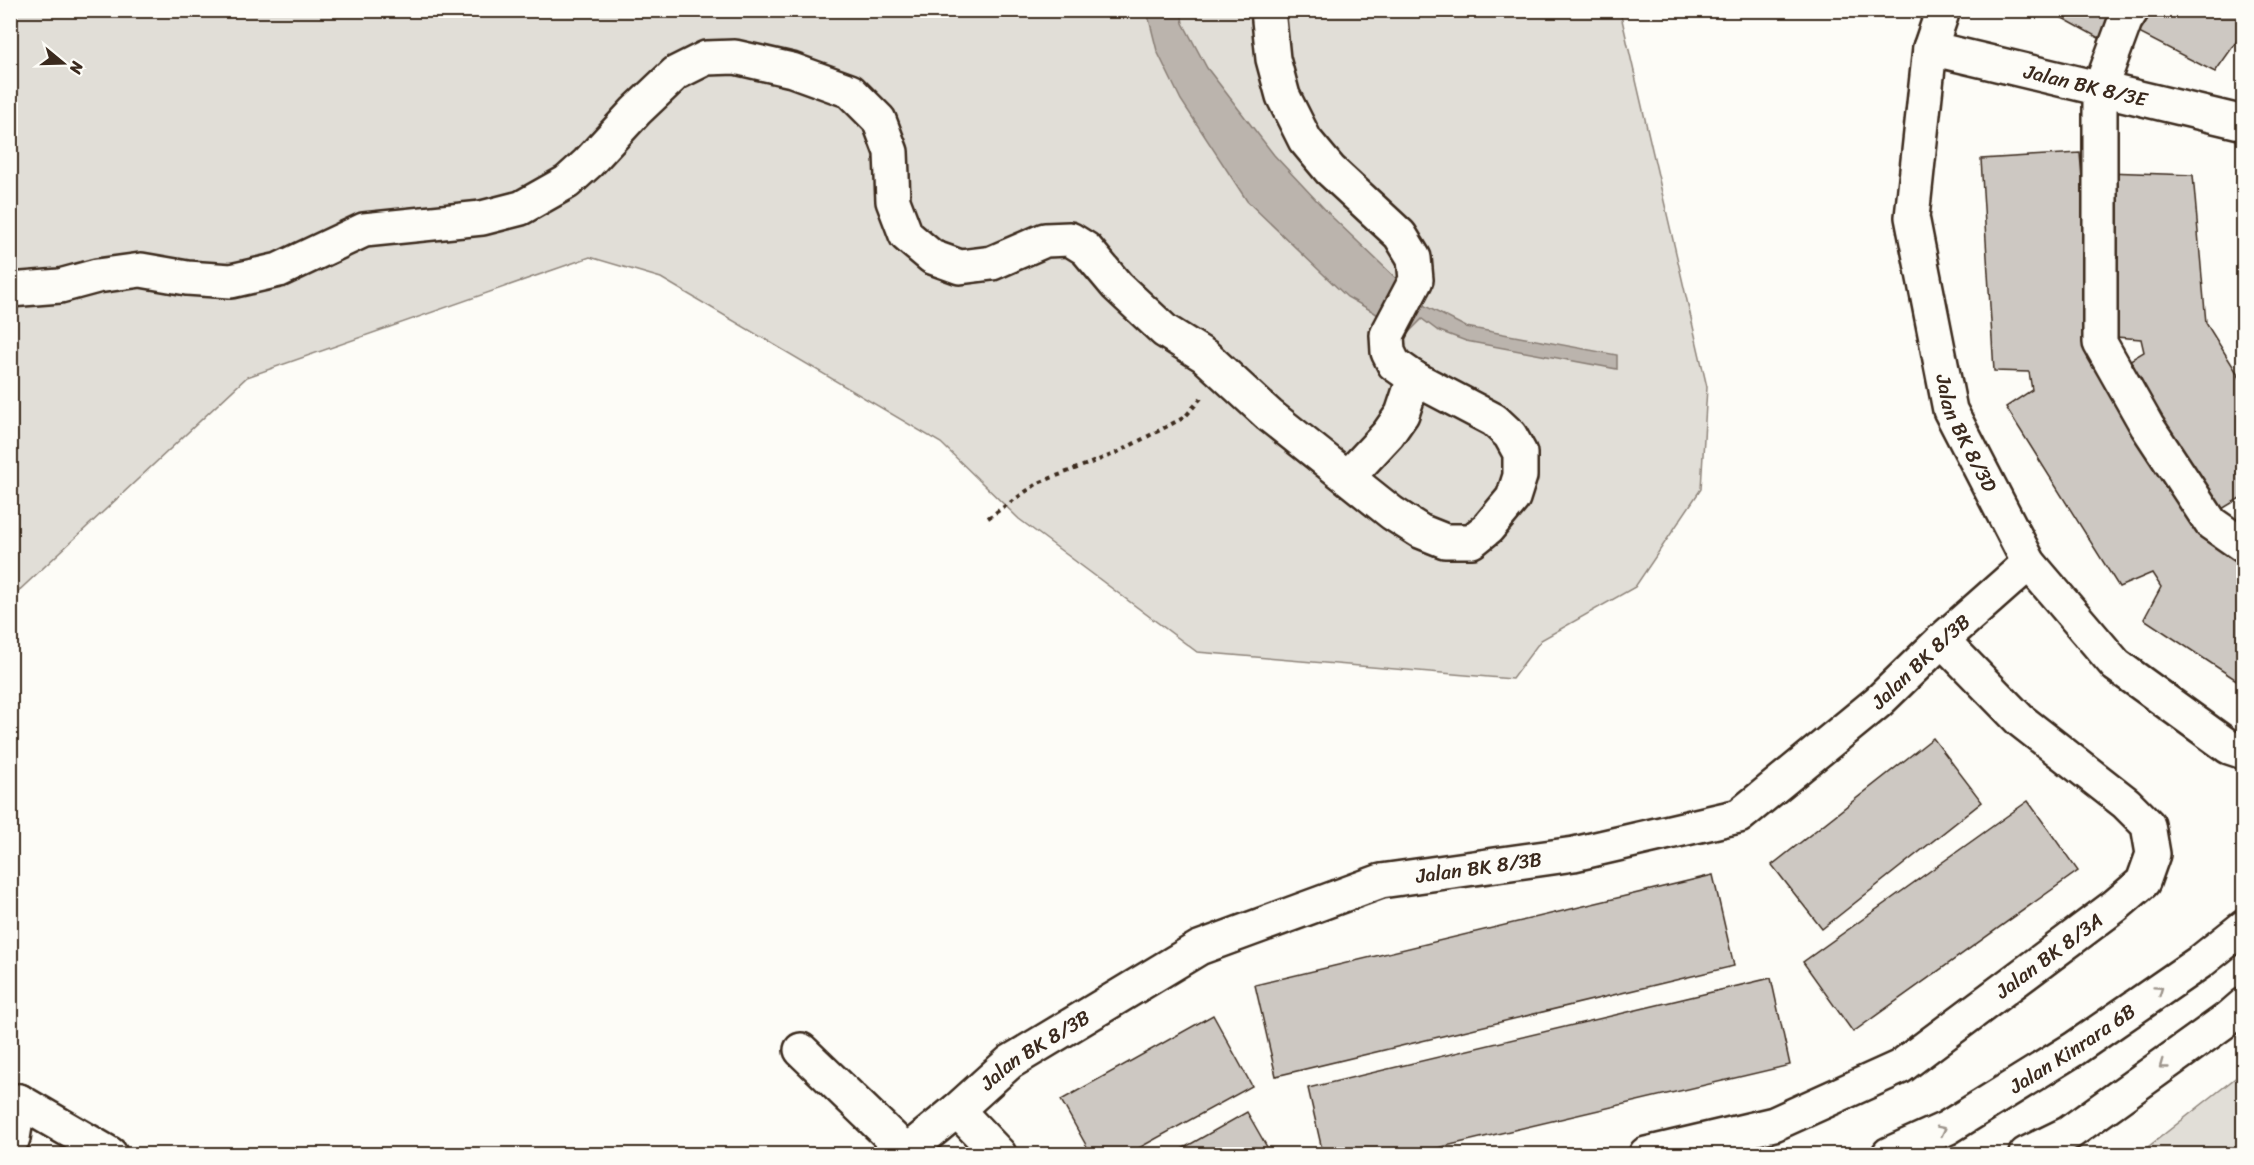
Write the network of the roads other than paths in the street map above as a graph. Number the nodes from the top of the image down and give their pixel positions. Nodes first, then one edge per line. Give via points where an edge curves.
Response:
1 (1268, 10) edge
2 (1943, 10) edge
3 (2132, 10) edge
4 (1930, 48) junction
5 (2100, 89) junction
6 (2244, 123) edge
7 (10, 290) edge
8 (1414, 378) junction
9 (1348, 477) junction
10 (2244, 546) edge
11 (2029, 563) junction
12 (1942, 640) junction
13 (2244, 752) edge
14 (2244, 927) edge
15 (2244, 1005) edge
16 (801, 1050) dead end
17 (15, 1093) edge
18 (957, 1110) junction
19 (10, 1141) edge
20 (908, 1153) edge
21 (110, 1155) edge
22 (999, 1155) edge
23 (1646, 1155) edge
24 (1889, 1155) edge
25 (2026, 1155) edge

1 - 8 street via 1280,87 1305,140 1330,170 1400,235 1414,258 1416,280 1387,335 1388,352 1394,364
2 - 4 street, Jalan BK 8/3D
3 - 5 street
4 - 5 street, Jalan BK 8/3E
4 - 11 street, Jalan BK 8/3D via 1912,217 1950,410
5 - 6 street, Jalan BK 8/3E
5 - 10 street via 2100,344 2211,523
7 - 9 street via 60,286 141,270 231,281 279,270 364,230 482,218 521,208 567,182 676,73 706,58 735,57 792,70 850,91 879,120 891,152 893,201 906,235 932,257 960,267 992,263 1045,240 1070,239 1086,249 1117,286 1165,331 1205,356 1269,415
8 - 9 street via 1402,414
8 - 9 street via 1494,420 1510,435 1520,453 1520,476 1513,498 1472,541 1445,541 1392,513
11 - 12 street, Jalan BK 8/3B
11 - 13 street, Jalan BK 8/3D via 2116,665 2229,747
12 - 18 street, Jalan BK 8/3B via 1878,702 1739,816 1574,854 1381,881 1199,948 1010,1062
12 - 23 street, Jalan BK 8/3A via 2020,720 2126,803 2148,825 2152,854 2143,882 1900,1067 1774,1124
24 -> 14 street, Jalan Kinrara 6B via 1947,1128 2074,1049
15 -> 25 street via 2069,1133
16 - 20 street
17 - 19 street via 14,1138
17 - 21 street
18 - 20 street, Jalan BK 8/3B
18 - 22 street

